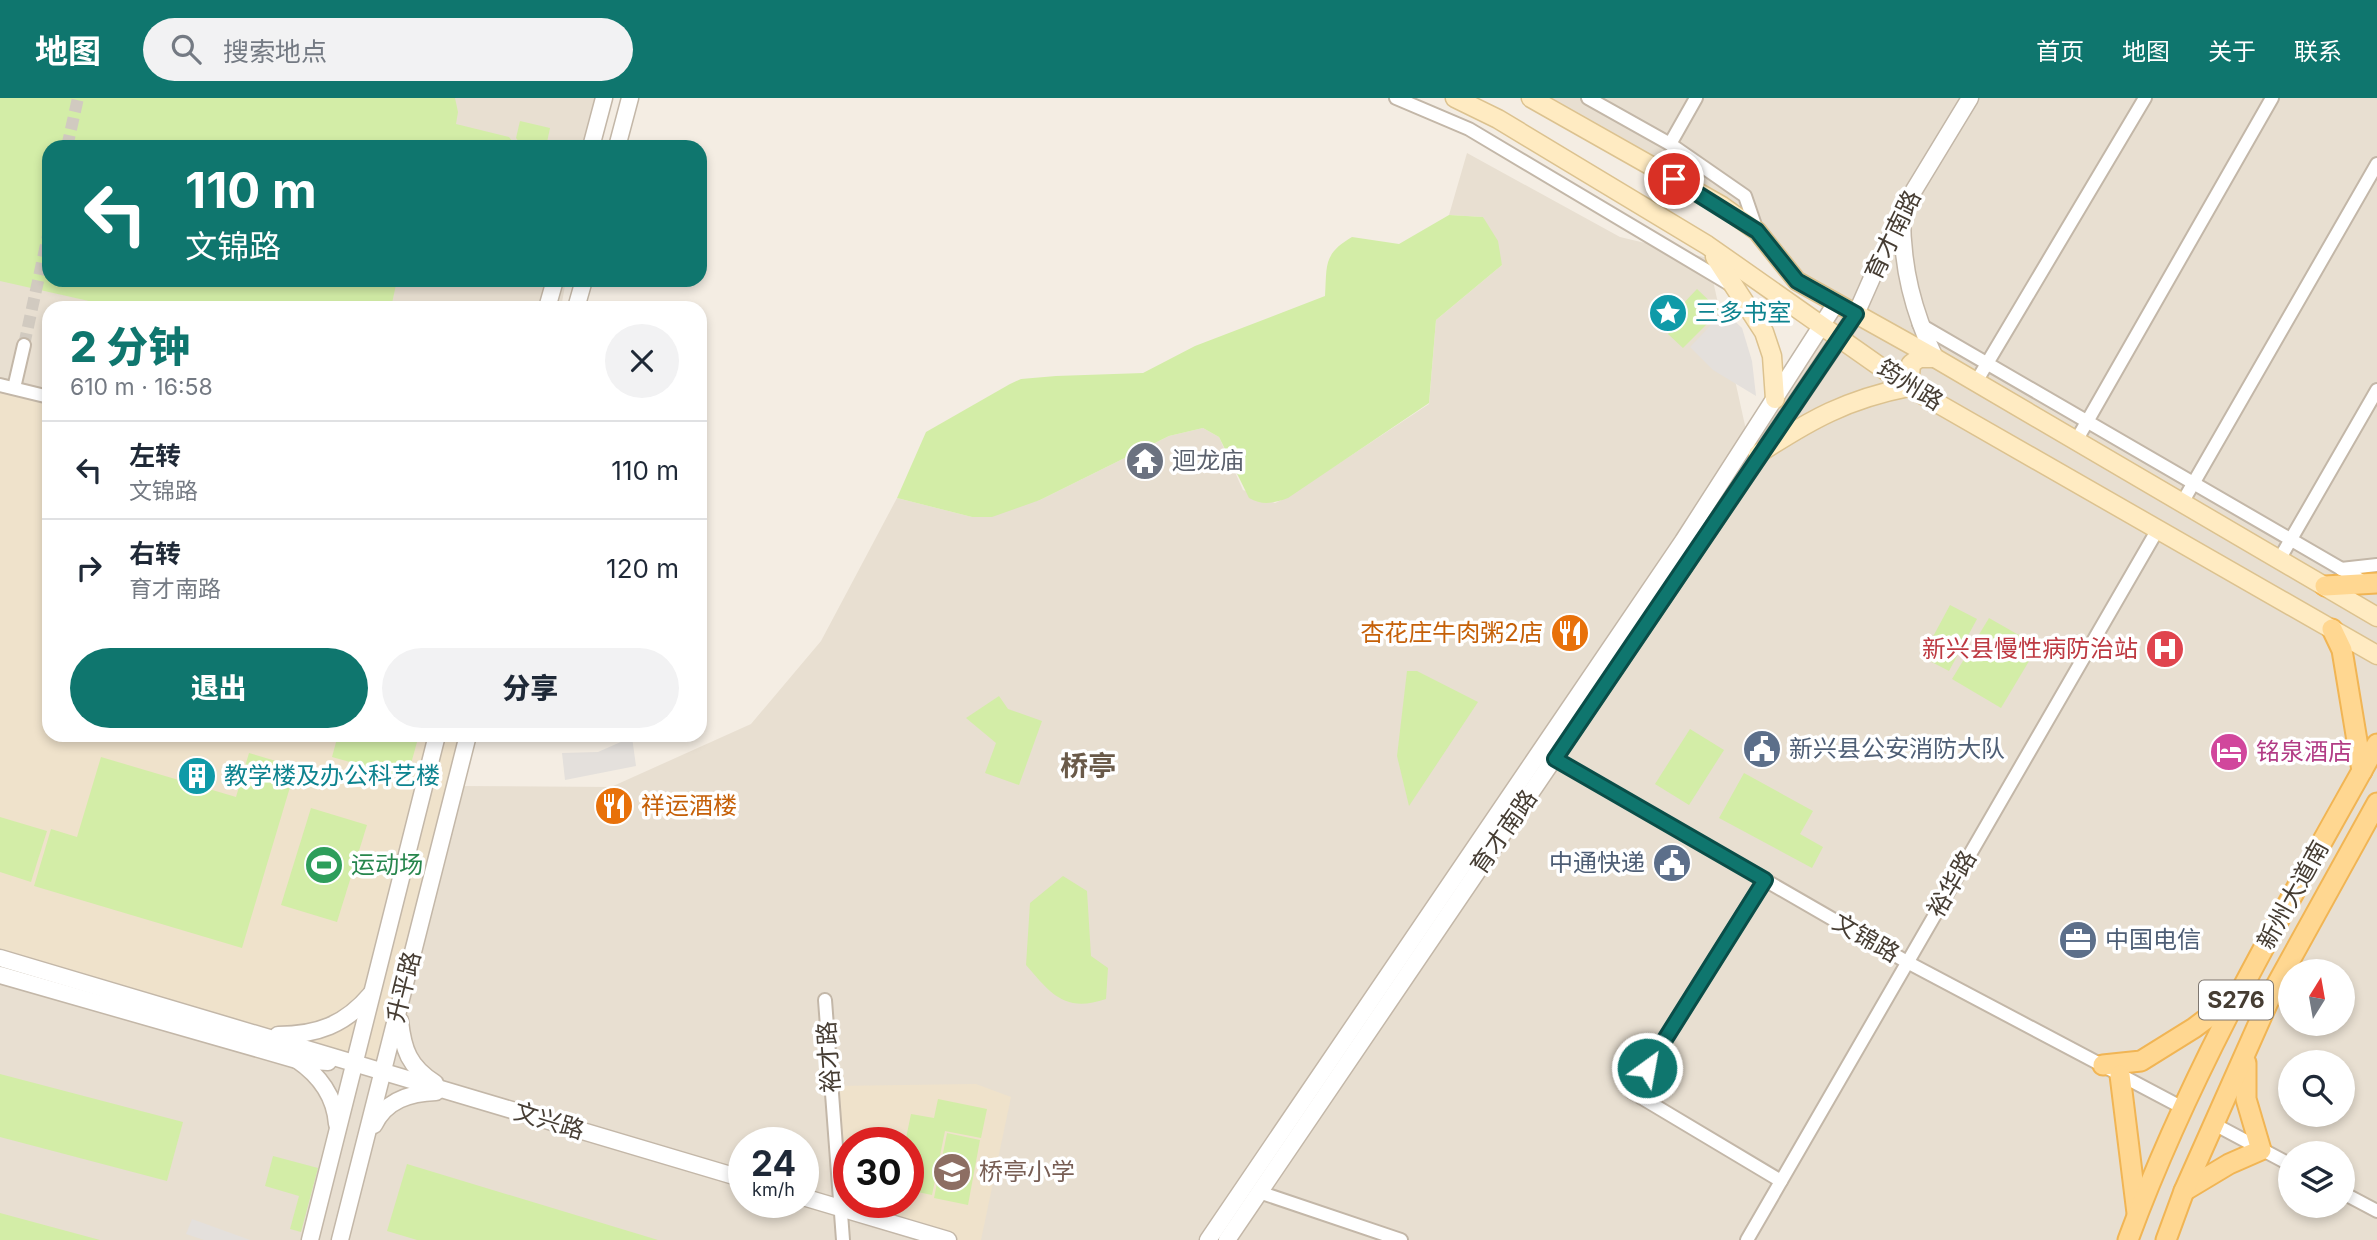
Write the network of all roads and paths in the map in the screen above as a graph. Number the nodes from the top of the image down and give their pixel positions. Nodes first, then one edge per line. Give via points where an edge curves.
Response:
1 (604, 98) edge
2 (630, 98) edge
3 (1396, 98) edge
4 (1455, 98) edge
5 (1531, 98) edge
6 (1588, 98) edge
7 (1696, 98) edge
8 (1969, 98) edge
9 (2144, 98) edge
10 (2272, 98) edge
11 (593, 140) edge
12 (619, 140) edge
13 (1670, 144) junction
14 (2377, 164) edge
15 (1902, 210) junction
16 (1757, 231) junction
17 (1707, 245) junction
18 (1738, 290) junction
19 (1836, 303) junction
20 (1856, 314) junction
21 (1919, 324) junction
22 (1822, 326) junction
23 (1839, 338) junction
24 (24, 345) tunnel mouth
25 (1935, 358) junction
26 (1987, 363) junction
27 (1976, 382) junction
28 (0, 385) edge
29 (1909, 387) junction
30 (14, 388) junction
31 (2377, 390) edge
32 (42, 395) edge
33 (1775, 399) junction
34 (2088, 422) junction
35 (2076, 441) junction
36 (1758, 454) junction
37 (2193, 483) junction
38 (2182, 503) junction
39 (2158, 529) junction
40 (2292, 540) junction
41 (2279, 560) junction
42 (2377, 565) edge
43 (2341, 569) junction
44 (2374, 582) edge
45 (2325, 586) junction
46 (2377, 617) edge
47 (2332, 628) junction
48 (2377, 655) edge
49 (436, 742) edge
50 (466, 742) edge
51 (2377, 744) edge
52 (1555, 759) junction
53 (2362, 771) junction
54 (2377, 803) edge
55 (1765, 880) junction
56 (0, 958) edge
57 (1907, 962) junction
58 (0, 975) edge
59 (372, 992) junction
60 (2238, 996) junction
61 (825, 1000) dead end
62 (399, 1005) junction
63 (260, 1035) junction
64 (2247, 1050) junction
65 (297, 1060) junction
66 (355, 1063) junction
67 (2102, 1065) junction
68 (383, 1072) junction
69 (2120, 1075) junction
70 (449, 1091) junction
71 (2183, 1108) junction
72 (2214, 1124) junction
73 (835, 1127) edge
74 (337, 1132) junction
75 (364, 1146) junction
76 (2261, 1150) junction
77 (2278, 1158) edge
78 (728, 1174) edge
79 (1781, 1181) junction
80 (2184, 1191) junction
81 (1259, 1192) junction
82 (2355, 1199) edge
83 (2377, 1211) edge
84 (2137, 1216) junction
85 (841, 1218) edge
86 (874, 1218) edge
87 (310, 1240) edge
88 (340, 1240) edge
89 (842, 1240) edge
90 (948, 1240) edge
91 (1208, 1240) edge
92 (1227, 1240) edge
93 (1401, 1240) edge
94 (1747, 1240) edge
95 (2128, 1240) edge
96 (2166, 1240) edge

1 - 11 street
2 - 12 street
3 - 18 street via 1469,129
4 - 17 main road, 筠州路 via 1498,119
5 - 16 main road, 筠州路 via 1722,206
6 - 13 street
7 - 13 street
8 - 15 street, 育才南路
9 - 26 street
10 - 34 street
13 - 16 street via 1745,196
14 - 37 street
15 - 20 street, 育才南路
15 - 21 street via 1903,261
16 - 19 main road, 筠州路 via 1797,281
17 - 18 main road
17 - 22 main road, 筠州路
18 - 33 main road via 1764,332 1772,356
19 - 20 main road, 筠州路
19 - 22 street, 育才南路
20 - 23 street, 育才南路
20 - 25 main road, 筠州路
21 - 25 street
21 - 26 street
22 - 23 main road, 筠州路
22 - 33 street, 育才南路
23 - 29 main road, 筠州路
23 - 36 street, 育才南路
24 - 30 street
25 - 27 main road, 筠州路
25 - 29 main road via 1919,358 1911,364
26 - 27 street
26 - 34 street
27 - 35 main road, 筠州路
28 - 30 street
29 - 36 main road via 1815,417
29 - 39 main road, 筠州路
30 - 32 street
31 - 40 street
33 - 91 street, 育才南路
34 - 35 street
34 - 37 street
35 - 38 main road, 筠州路
36 - 52 street, 育才南路
37 - 38 street
37 - 40 street
38 - 41 main road, 筠州路
39 - 47 main road, 筠州路
39 - 57 street, 裕华路
40 - 41 street
40 - 43 street
41 - 45 main road, 筠州路
42 - 43 street
43 - 44 street
44 - 45 main road
45 - 46 main road, 筠州路
47 - 48 main road, 筠州路
47 - 53 main road via 2342,650
49 - 59 street, 升平路
50 - 62 street, 升平路
51 - 53 main road, 新州大道南 / S276
52 - 55 street, 文锦路
52 - 81 street, 育才南路
53 - 60 main road, 新州大道南 / S276
54 - 64 main road, 新州大道南 / S276 via 2273,991
55 - 57 street, 文锦路
55 - 79 street via 1632,1092
56 - 63 street, 文兴路
57 - 67 street, 文锦路
57 - 79 street, 裕华路
58 - 65 street, 文兴路
59 - 63 street via 338,1025 317,1032
59 - 66 street, 升平路
60 - 67 main road via 2141,1061
60 - 71 main road, 新州大道南 / S276
61 - 73 street, 裕才路
62 - 68 street, 升平路
62 - 70 street via 402,1046 411,1064
63 - 66 street, 文兴路
64 - 72 main road, 新州大道南 / S276
64 - 76 main road via 2246,1099
65 - 66 street, 文兴路
65 - 74 street via 327,1090
66 - 68 street, 文兴路
66 - 74 street, 升平路
67 - 69 street, 文锦路
68 - 70 street, 文兴路
68 - 75 street, 升平路
69 - 71 street, 文锦路
69 - 84 main road
70 - 75 street via 405,1095 390,1104 378,1115
70 - 78 street, 文兴路
71 - 84 main road, 新州大道南 / S276
72 - 76 street
72 - 80 main road, 新州大道南 / S276
74 - 87 street, 升平路
75 - 88 street, 升平路
76 - 77 street
76 - 80 main road
79 - 94 street, 裕华路
80 - 96 main road, 新州大道南 / S276
81 - 92 street, 育才南路
81 - 93 street
82 - 83 street
84 - 95 main road, 新州大道南 / S276
85 - 89 street, 裕才路
86 - 90 street

